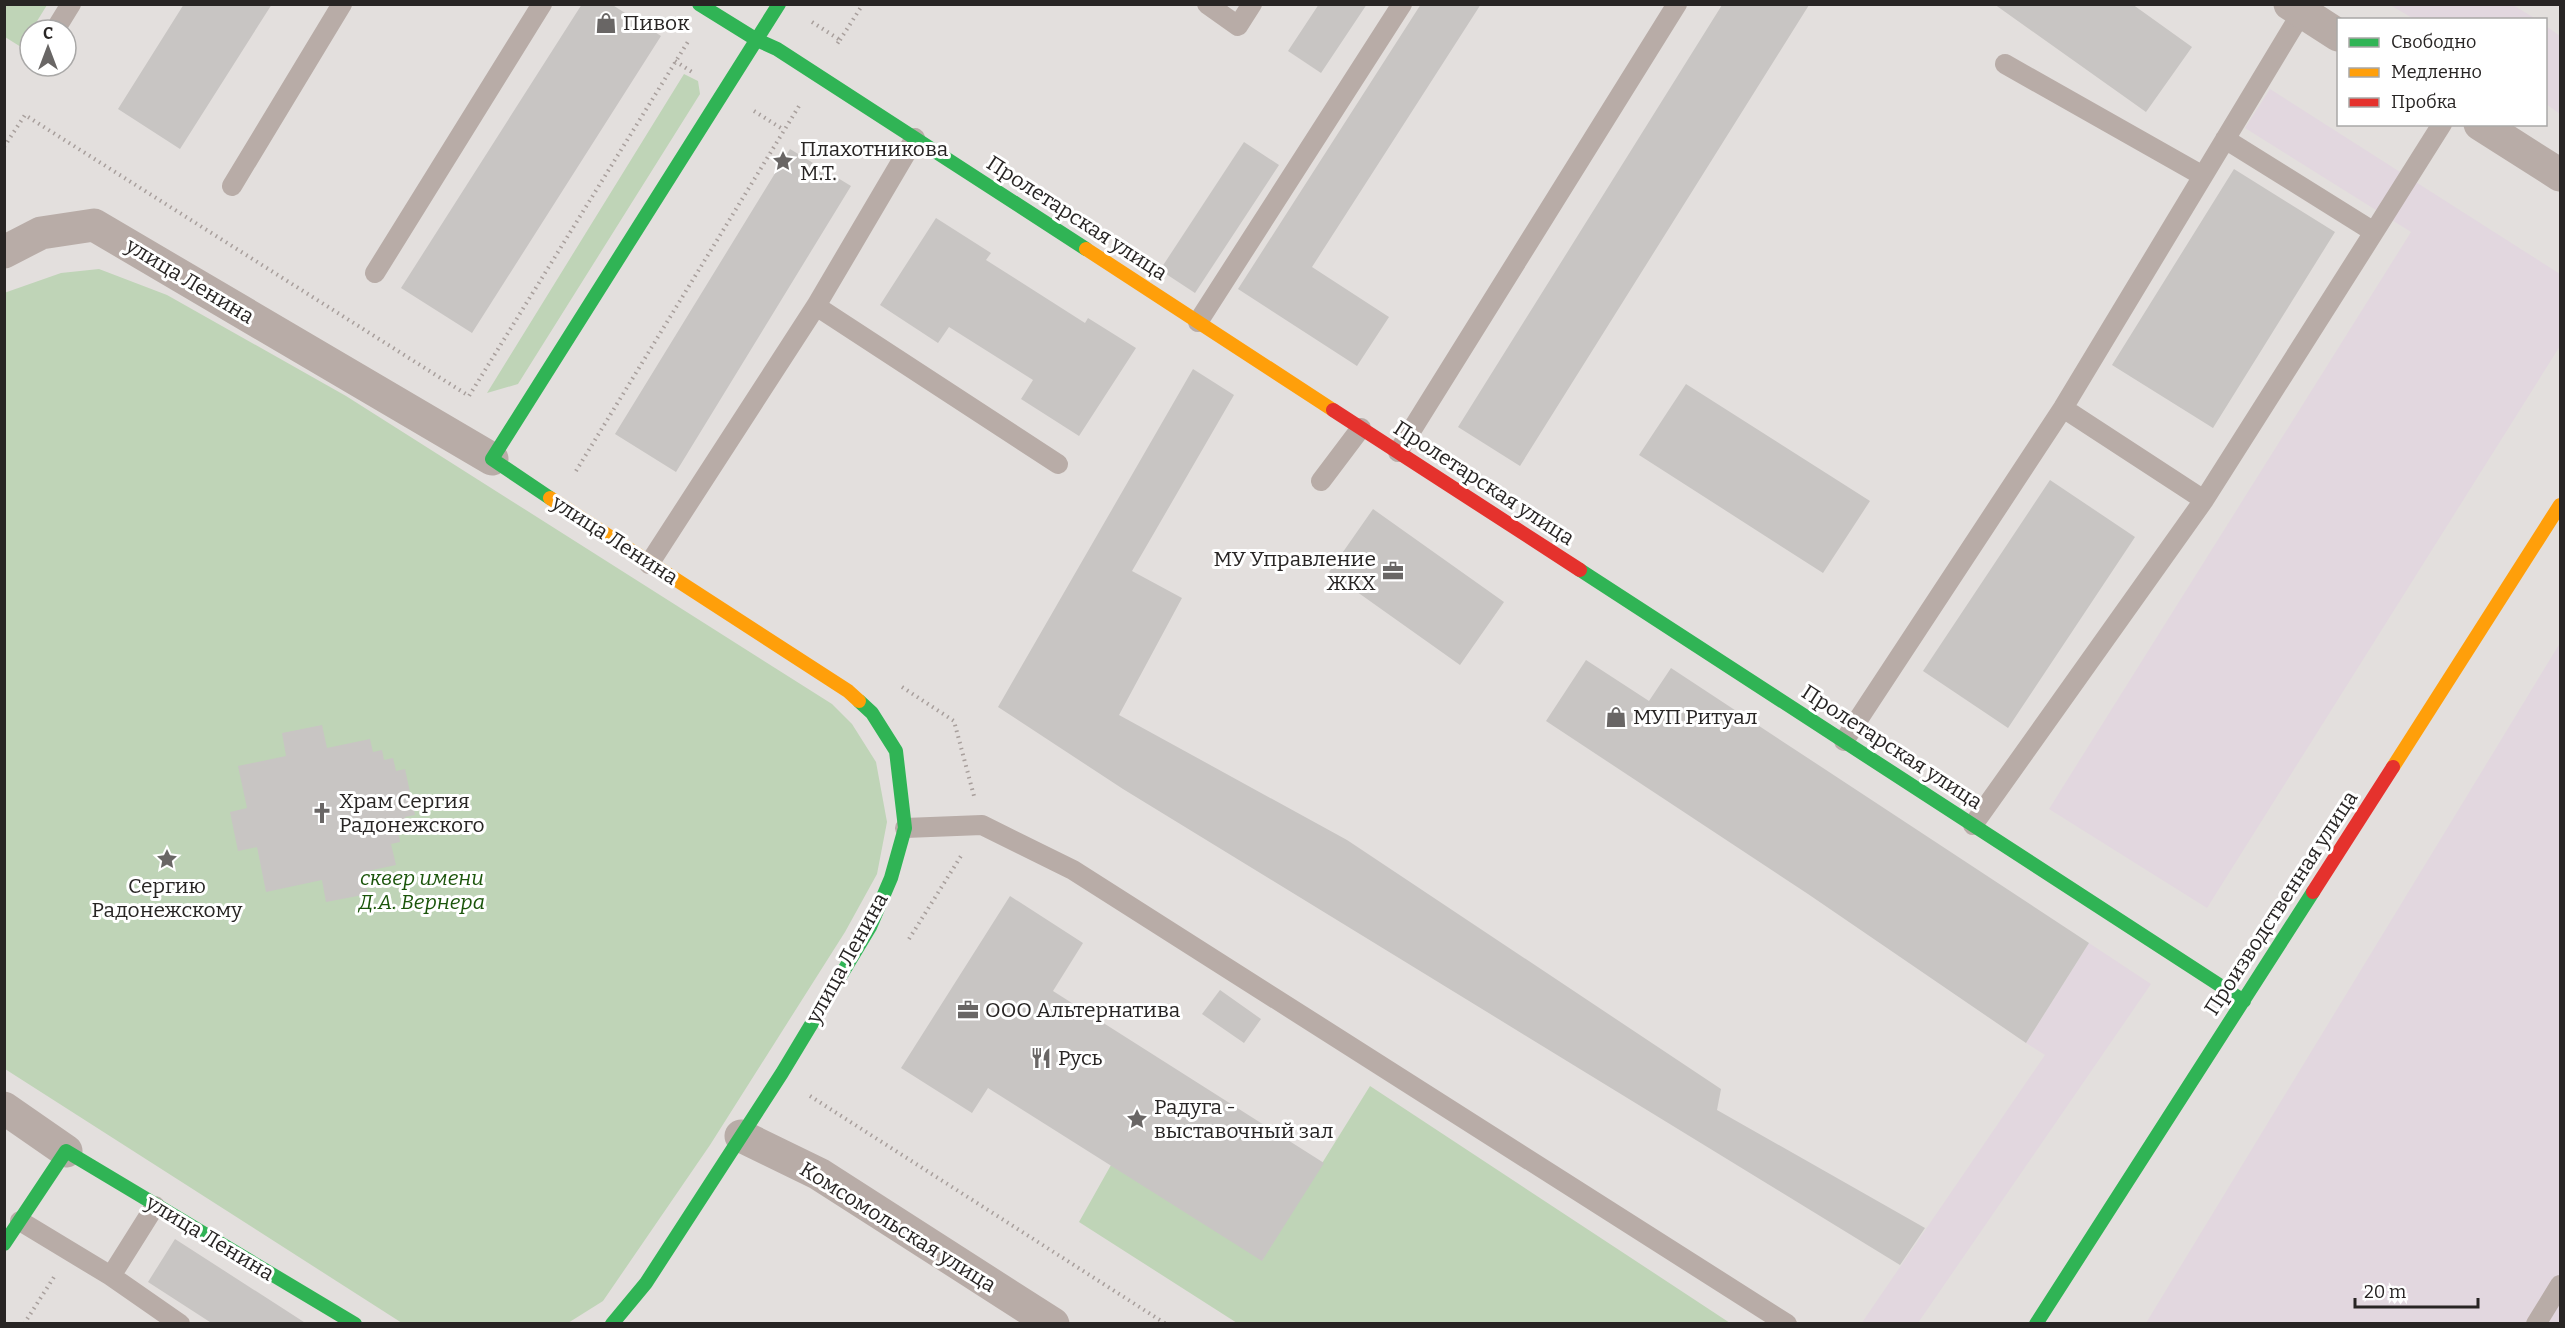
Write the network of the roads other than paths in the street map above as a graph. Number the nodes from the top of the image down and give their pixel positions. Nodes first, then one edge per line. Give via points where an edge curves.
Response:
1 (71, 4) edge
2 (342, 4) edge
3 (543, 4) edge
4 (699, 4) edge
5 (779, 4) edge
6 (1207, 4) edge
7 (1252, 4) edge
8 (1402, 4) edge
9 (1677, 4) edge
10 (2296, 8) edge
11 (62, 18) edge
12 (2337, 34) edge
13 (757, 40) junction
14 (2005, 64) dead end
15 (2441, 126) edge
16 (2483, 126) edge
17 (915, 138) junction
18 (2225, 139) junction
19 (2560, 175) edge
20 (2203, 176) junction
21 (232, 186) dead end
22 (2374, 232) junction
23 (4, 252) edge
24 (375, 273) dead end
25 (816, 306) junction
26 (1198, 322) junction
27 (2063, 408) junction
28 (1361, 428) junction
29 (1398, 452) junction
30 (492, 459) junction
31 (1058, 464) dead end
32 (1321, 481) dead end
33 (2204, 500) junction
34 (2560, 504) edge
35 (649, 564) junction
36 (1844, 741) junction
37 (1973, 825) junction
38 (905, 828) junction
39 (2244, 1000) junction
40 (4, 1108) edge
41 (741, 1136) junction
42 (66, 1151) junction
43 (155, 1206) junction
44 (20, 1221) junction
45 (4, 1244) edge
46 (111, 1276) junction
47 (2560, 1285) edge
48 (180, 1323) edge
49 (356, 1323) edge
50 (612, 1323) edge
51 (1053, 1323) edge
52 (1787, 1323) edge
53 (2036, 1323) edge
54 (2536, 1323) edge

1 - 11 lane
2 - 21 lane
3 - 24 lane
4 - 13 street, Пролетарская улица
5 - 13 street
6 - 7 lane via 1238,26
8 - 26 lane
9 - 29 lane
10 - 12 street
10 - 18 lane
13 - 17 street, Пролетарская улица
13 - 30 street
14 - 20 lane
15 - 22 lane
16 - 19 street
17 - 25 lane
17 - 26 street, Пролетарская улица
18 - 20 lane
18 - 22 lane
20 - 27 lane
22 - 33 lane
23 - 30 street, улица Ленина via 41,233 94,225
25 - 31 lane
25 - 35 lane
26 - 28 street, Пролетарская улица
27 - 33 lane
27 - 36 lane
28 - 29 street, Пролетарская улица
28 - 32 lane
29 - 36 street, Пролетарская улица
30 - 35 street, улица Ленина
33 - 37 lane
34 - 39 street, Производственная улица
35 - 38 street, улица Ленина via 848,692 872,713 896,751
36 - 37 street, Пролетарская улица
37 - 39 street, Пролетарская улица
38 - 41 street, улица Ленина via 891,878 870,927
38 - 52 lane via 982,825 1073,870
39 - 53 street, Производственная улица
40 - 42 street, улица Ленина
41 - 50 street, улица Ленина via 646,1283
41 - 51 street, Комсомольская улица via 819,1174
42 - 43 street, улица Ленина
42 - 44 street
43 - 46 lane
43 - 49 street, улица Ленина
44 - 45 street
44 - 46 lane
46 - 48 lane
47 - 54 lane

